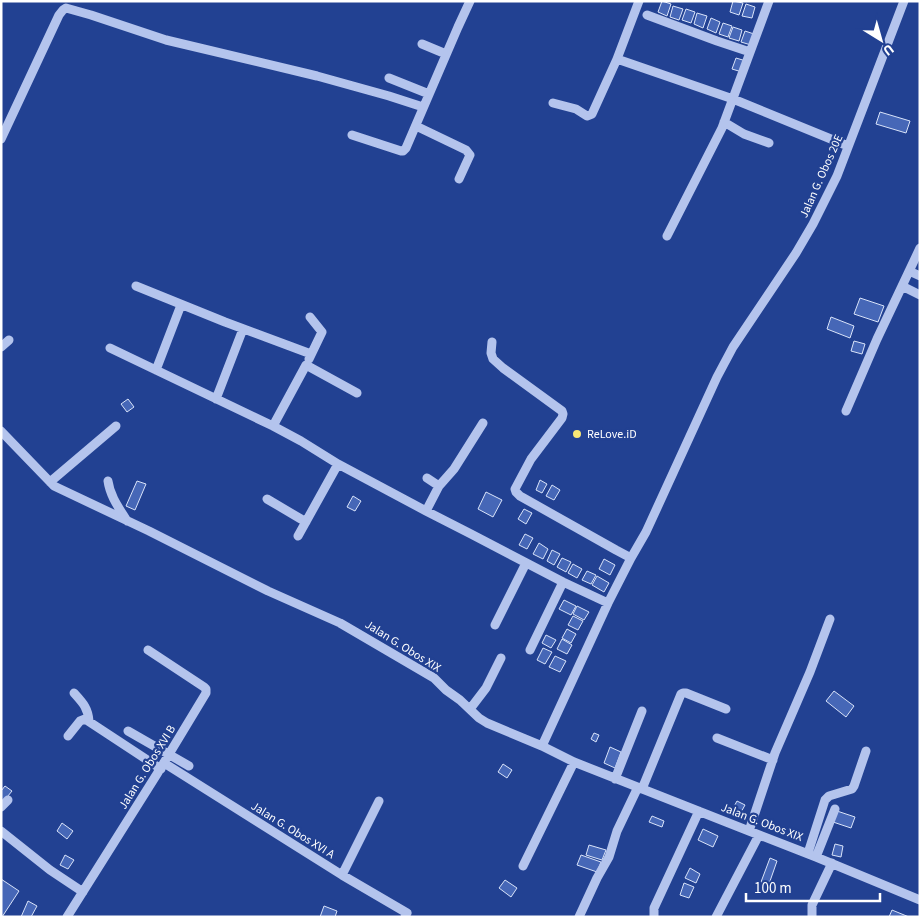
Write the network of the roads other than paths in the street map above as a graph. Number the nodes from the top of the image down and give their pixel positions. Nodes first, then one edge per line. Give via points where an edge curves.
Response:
1 (470, 1) edge
2 (639, 1) edge
3 (769, 1) edge
4 (904, 1) edge
5 (647, 15) dead end
6 (422, 44) dead end
7 (750, 52) junction
8 (446, 54) junction
9 (617, 59) junction
10 (389, 78) dead end
11 (429, 94) junction
12 (733, 99) junction
13 (554, 103) dead end
14 (423, 108) junction
15 (724, 122) junction
16 (416, 126) junction
17 (352, 135) dead end
18 (1, 139) edge
19 (769, 143) dead end
20 (848, 146) junction
21 (460, 179) dead end
22 (666, 236) dead end
23 (920, 248) edge
24 (909, 271) junction
25 (920, 276) edge
26 (136, 286) dead end
27 (902, 286) junction
28 (920, 295) edge
29 (182, 305) junction
30 (310, 317) dead end
31 (243, 329) junction
32 (9, 340) dead end
33 (492, 342) dead end
34 (1, 347) edge
35 (110, 348) dead end
36 (311, 354) junction
37 (306, 365) junction
38 (156, 370) junction
39 (357, 392) dead end
40 (216, 399) junction
41 (846, 411) dead end
42 (483, 423) dead end
43 (116, 426) dead end
44 (273, 426) junction
45 (1, 430) edge
46 (338, 464) junction
47 (427, 478) dead end
48 (108, 481) dead end
49 (50, 482) junction
50 (439, 486) junction
51 (267, 499) dead end
52 (426, 511) junction
53 (126, 521) junction
54 (306, 522) junction
55 (298, 536) dead end
56 (631, 558) junction
57 (526, 563) junction
58 (563, 582) junction
59 (608, 603) junction
60 (830, 619) dead end
61 (495, 625) dead end
62 (148, 650) dead end
63 (530, 650) dead end
64 (501, 658) dead end
65 (74, 693) dead end
66 (470, 709) junction
67 (726, 709) dead end
68 (642, 711) dead end
69 (89, 721) junction
70 (128, 731) dead end
71 (68, 736) dead end
72 (717, 738) dead end
73 (542, 746) junction
74 (866, 751) dead end
75 (169, 755) junction
76 (773, 760) junction
77 (574, 762) junction
78 (162, 766) junction
79 (189, 766) dead end
80 (615, 779) junction
81 (640, 788) junction
82 (379, 800) dead end
83 (835, 809) dead end
84 (699, 811) junction
85 (1, 831) edge
86 (749, 831) junction
87 (759, 835) junction
88 (812, 855) junction
89 (832, 863) junction
90 (523, 866) dead end
91 (342, 875) junction
92 (83, 892) junction
93 (920, 900) edge
94 (67, 917) edge
95 (405, 917) edge
96 (579, 917) edge
97 (654, 917) edge
98 (716, 917) edge
99 (812, 917) edge

1 - 8 street
2 - 9 street
3 - 7 street
4 - 20 street, Jalan G. Obos 20E
5 - 7 street
6 - 8 street
7 - 12 street
8 - 11 street
9 - 12 street
9 - 13 street via 592,114 587,116
10 - 11 street
11 - 14 street
12 - 15 street
12 - 20 street
14 - 16 street
14 - 18 street via 317,76 166,40 66,8 59,15
15 - 19 street
15 - 22 street
16 - 17 street via 403,151
16 - 21 street via 469,152
20 - 56 street, Jalan G. Obos 20E via 809,232 733,347
23 - 24 street
24 - 25 street
24 - 27 street
26 - 29 street
27 - 28 street
27 - 41 street
29 - 31 street
29 - 38 street
30 - 36 street via 322,332
31 - 36 street
31 - 40 street
32 - 34 street
33 - 56 street via 493,359 563,414 531,459 516,492
35 - 38 street
36 - 37 street
37 - 39 street
37 - 44 street
38 - 40 street
40 - 44 street
42 - 50 street via 454,469
43 - 49 street
44 - 46 street
45 - 49 street, Jalan G. Obos XIX
46 - 52 street
46 - 54 street
47 - 50 street
48 - 53 street via 109,491
49 - 53 street, Jalan G. Obos XIX
50 - 52 street
51 - 54 street
52 - 57 street
53 - 66 street, Jalan G. Obos XIX via 340,623 434,678
54 - 55 street
56 - 59 street, Jalan G. Obos 20E
57 - 58 street
57 - 61 street
58 - 59 street
58 - 63 street
59 - 73 street, Jalan G. Obos 20E
60 - 76 street
62 - 75 street, Jalan G. Obos XVI B via 206,689
64 - 66 street via 486,688
65 - 69 street via 84,704
66 - 73 street, Jalan G. Obos XIX via 487,723
67 - 81 street via 686,693 681,694
68 - 80 street
69 - 71 street via 80,721
69 - 78 street, Jalan G. Obos XVI A
70 - 75 street
72 - 76 street
73 - 77 street, Jalan G. Obos XIX
74 - 88 street via 852,789 825,800
75 - 78 street, Jalan G. Obos XVI B
75 - 79 street
76 - 86 street
77 - 80 street, Jalan G. Obos XIX
77 - 90 street
78 - 91 street, Jalan G. Obos XVI A
78 - 92 street, Jalan G. Obos XVI B
80 - 81 street, Jalan G. Obos XIX
81 - 84 street, Jalan G. Obos XIX
81 - 96 street
82 - 91 street
83 - 88 street
84 - 86 street, Jalan G. Obos XIX
84 - 97 street via 654,908
85 - 92 street
86 - 87 street, Jalan G. Obos XIX
87 - 88 street, Jalan G. Obos XIX
87 - 98 street
88 - 89 street, Jalan G. Obos XIX
89 - 93 street, Jalan G. Obos XIX
89 - 99 street via 812,905
91 - 95 street, Jalan G. Obos XVI A via 407,913
92 - 94 street, Jalan G. Obos XVI B

